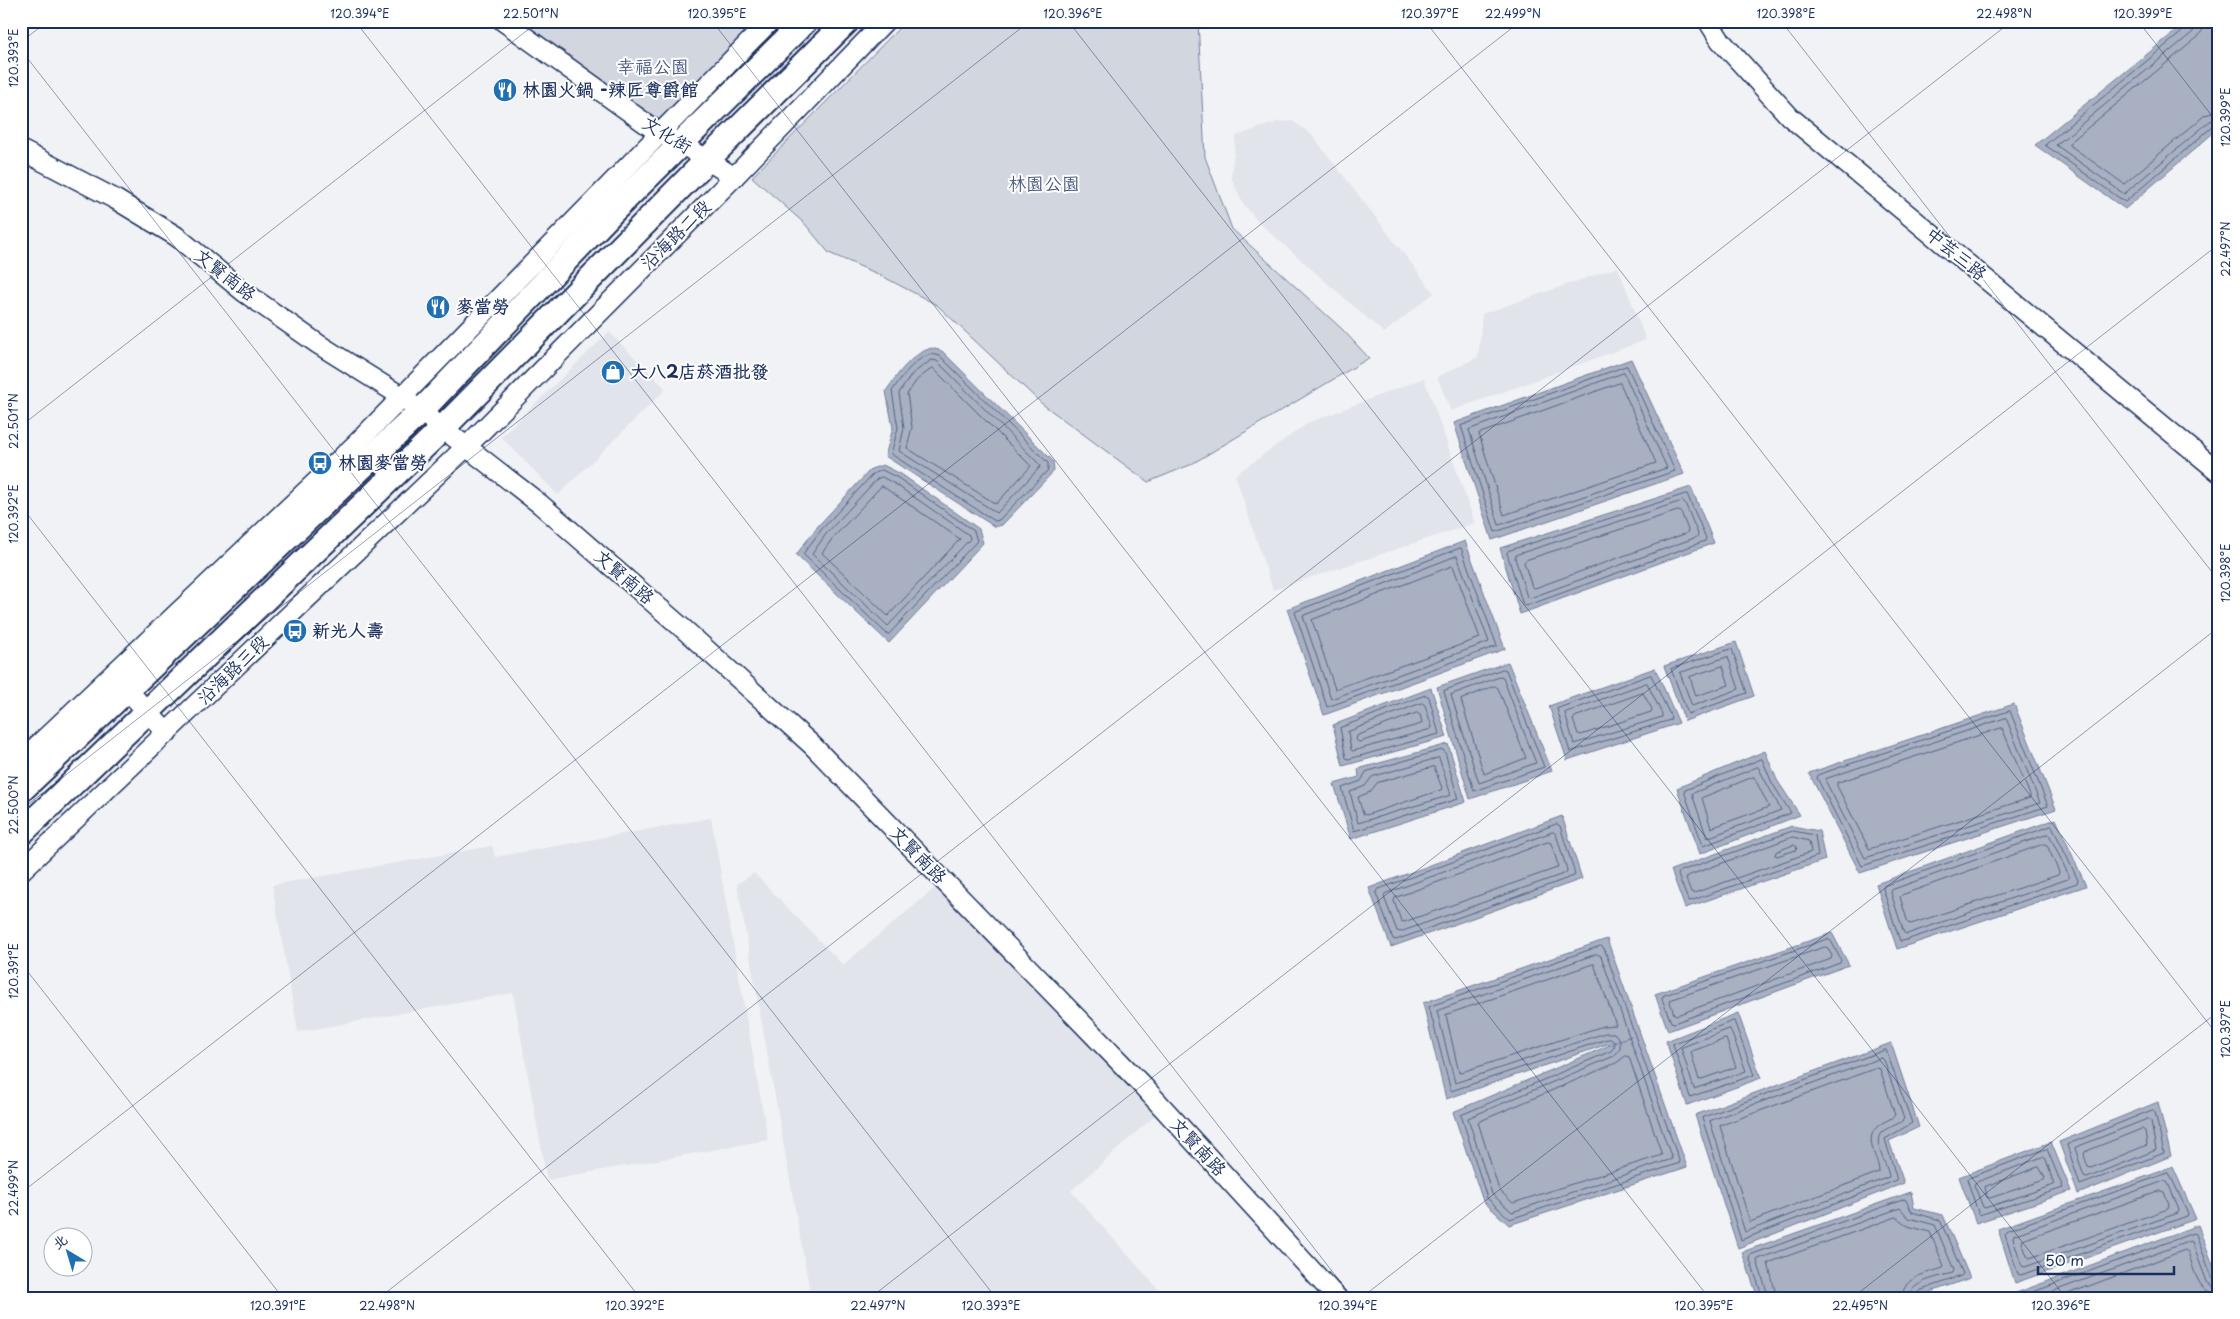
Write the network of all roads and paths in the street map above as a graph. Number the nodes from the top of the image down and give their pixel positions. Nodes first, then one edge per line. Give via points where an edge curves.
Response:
1 (503, 21) edge
2 (770, 21) edge
3 (805, 21) edge
4 (847, 21) edge
5 (885, 21) edge
6 (1708, 21) edge
7 (658, 133) junction
8 (682, 144) junction
9 (21, 150) edge
10 (707, 160) junction
11 (734, 177) junction
12 (401, 396) junction
13 (421, 411) junction
14 (443, 428) junction
15 (466, 447) junction
16 (2219, 472) edge
17 (120, 682) junction
18 (147, 712) junction
19 (167, 733) junction
20 (21, 761) edge
21 (21, 790) edge
22 (21, 832) edge
23 (21, 871) edge
24 (1336, 1298) edge

1 - 7 street, 文化街
2 - 7 street
3 - 8 main road
4 - 10 main road, 沿海路二段
5 - 11 street, 沿海路二段
6 - 16 street, 中芸三路 via 1720,40 1790,117
7 - 8 street, 文化街
7 - 12 street
8 - 10 street, 文化街
8 - 13 main road via 612,212
9 - 12 street, 文賢南路 via 115,198 176,236 244,292
10 - 11 street, 文化街
10 - 14 main road, 沿海路二段
11 - 15 street, 沿海路二段
12 - 13 street, 文賢南路
12 - 17 street
13 - 14 street, 文賢南路
13 - 17 main road
14 - 15 street, 文賢南路
14 - 18 main road, 沿海路三段
15 - 19 street, 沿海路三段
15 - 24 street, 文賢南路 via 540,504 812,744 1142,1085
17 - 18 street
17 - 20 street
17 - 21 main road
18 - 19 street
18 - 22 main road, 沿海路三段
19 - 23 street, 沿海路三段

